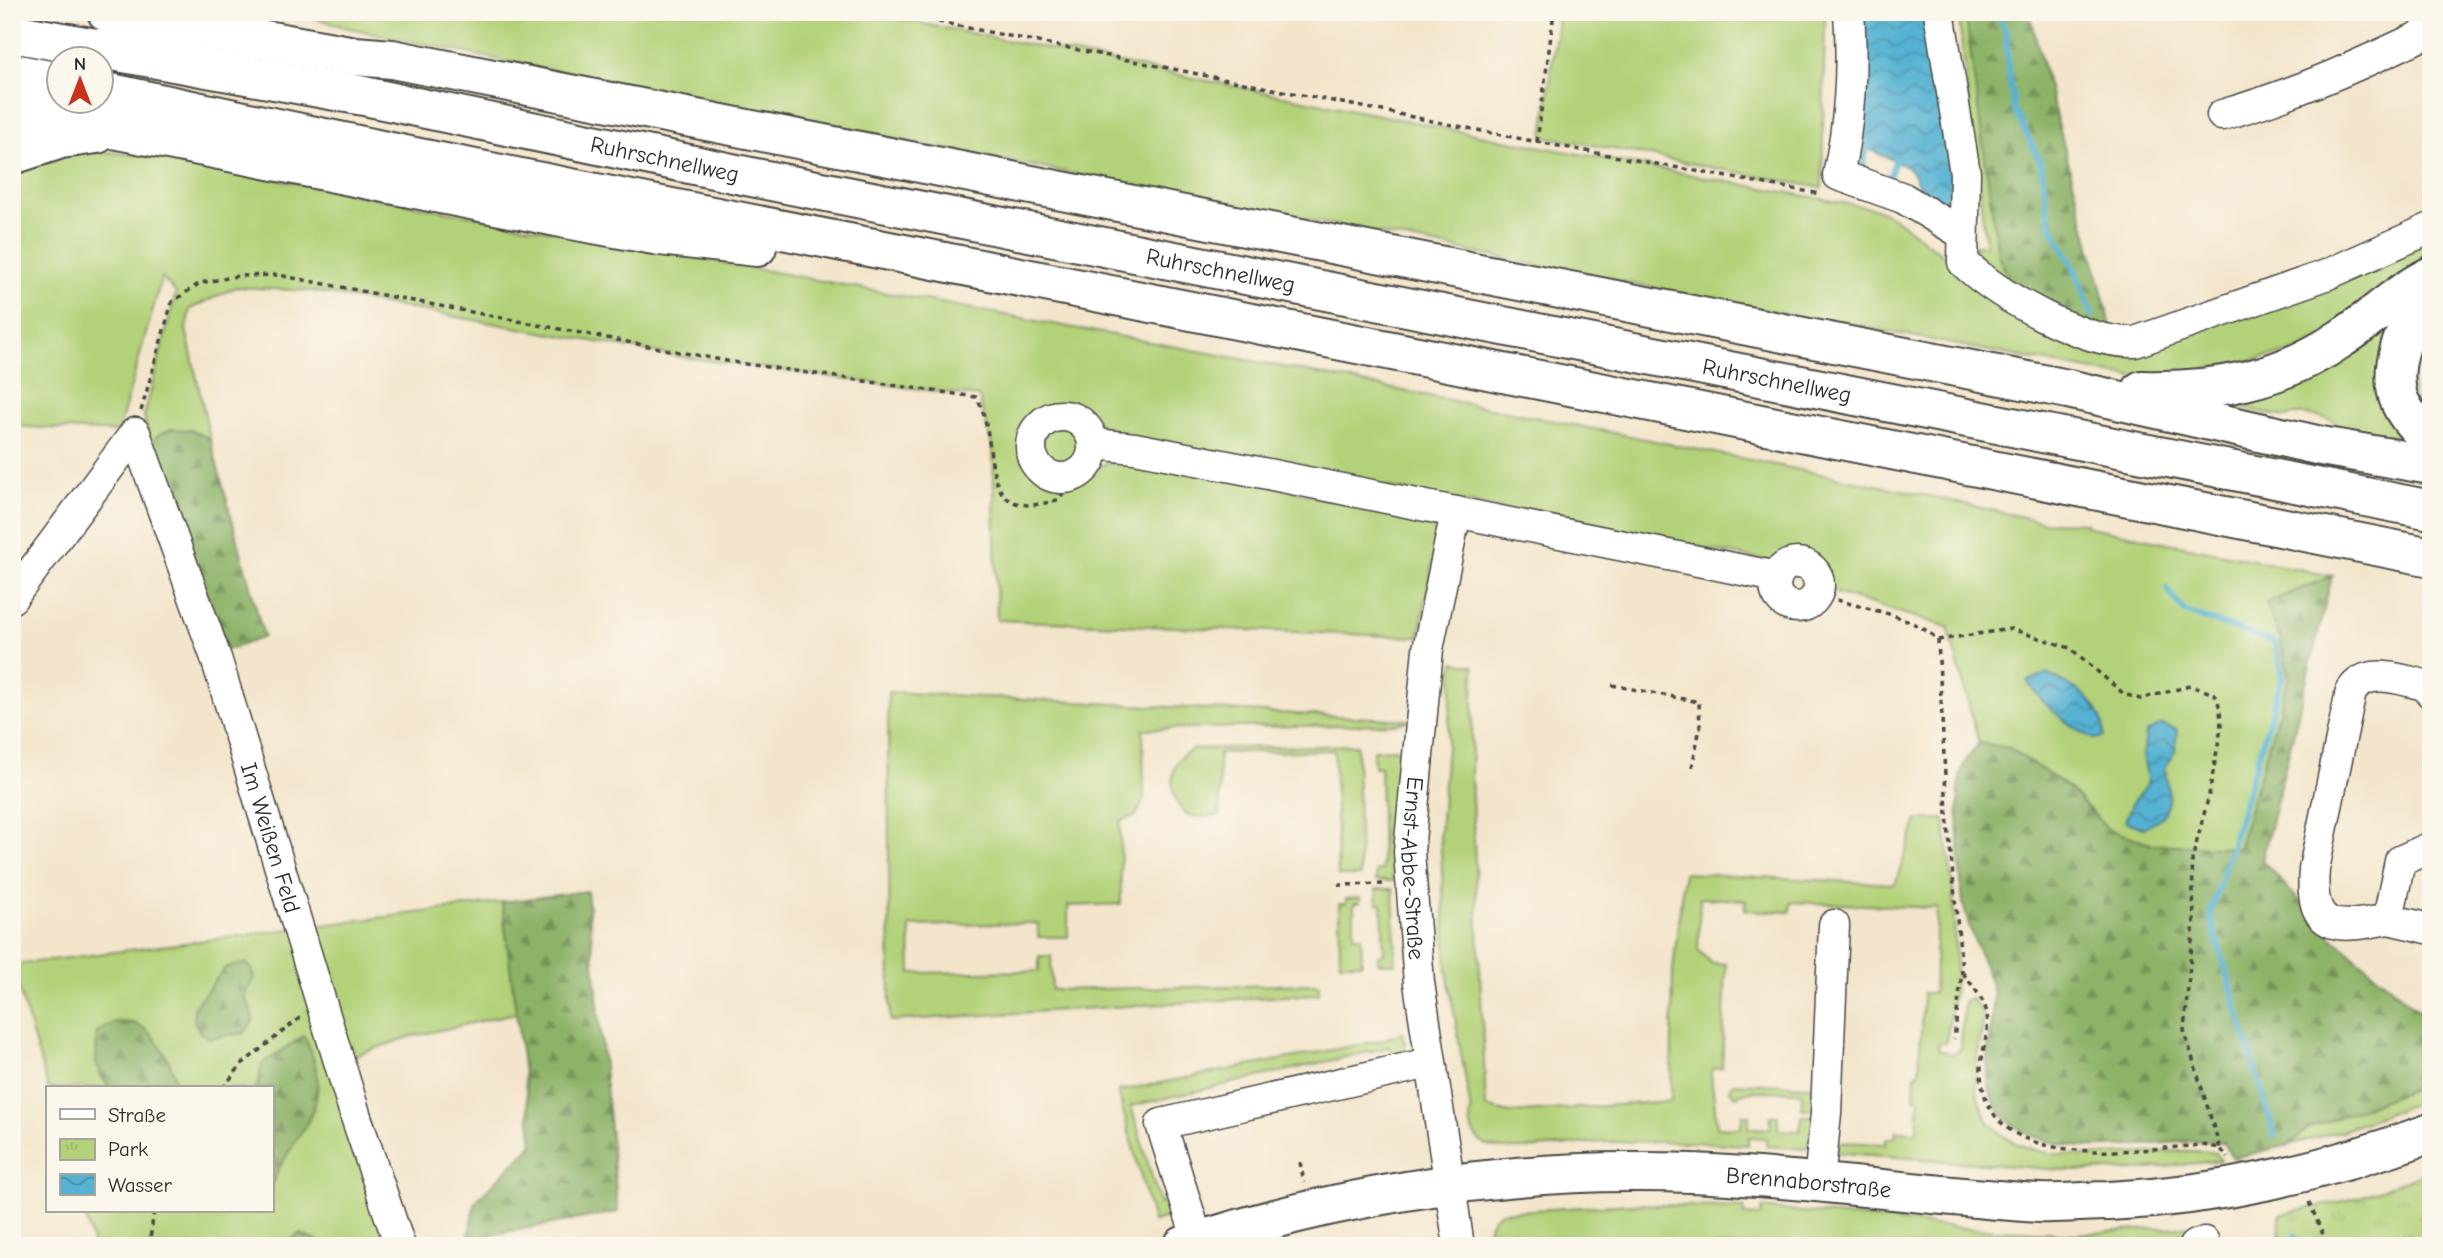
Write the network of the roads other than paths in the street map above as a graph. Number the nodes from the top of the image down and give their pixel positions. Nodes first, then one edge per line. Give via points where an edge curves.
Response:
1 (107, 12) edge
2 (255, 12) edge
3 (1849, 12) edge
4 (1939, 12) edge
5 (2431, 31) edge
6 (12, 33) edge
7 (392, 59) junction
8 (12, 73) edge
9 (46, 79) edge
10 (116, 94) edge
11 (12, 109) edge
12 (2222, 115) dead end
13 (158, 138) junction
14 (12, 155) edge
15 (2431, 228) edge
16 (1961, 233) junction
17 (901, 253) junction
18 (2431, 276) edge
19 (2431, 304) edge
20 (2068, 389) junction
21 (2431, 439) edge
22 (1094, 444) junction
23 (2431, 465) edge
24 (2431, 510) edge
25 (1456, 512) junction
26 (2431, 557) edge
27 (1818, 593) road end
28 (12, 598) edge
29 (2431, 693) edge
30 (2431, 847) edge
31 (2388, 919) junction
32 (1834, 925) dead end
33 (2431, 929) edge
34 (1429, 1063) junction
35 (2431, 1133) edge
36 (1819, 1182) junction
37 (1448, 1186) junction
38 (1190, 1243) edge
39 (400, 1246) edge
40 (1459, 1246) edge

1 - 7 main road
2 - 7 main road via 298,30 371,48
3 - 16 street via 1850,102 1838,176 1903,198
4 - 16 street via 1965,173
5 - 12 street via 2323,81
6 - 24 main road, Ruhrschnellweg via 519,126 756,178
7 - 20 main road
8 - 9 main road
10 - 17 main road, Ruhrschnellweg
11 - 13 main road
13 - 14 main road via 87,135
13 - 17 main road via 660,236 757,247
15 - 16 street via 2326,275 2147,338 2113,343 2071,331 1980,279 1963,262
17 - 26 main road, Ruhrschnellweg
18 - 20 main road via 2408,287 2319,353 2264,378 2182,391
19 - 21 main road via 2404,337 2396,378 2399,400
20 - 23 main road via 2321,446
22 - 22 street via 1080,421 1064,416 1046,420 1034,433 1031,450 1038,467 1053,477 1070,477 1085,468
22 - 25 street via 1135,448
25 - 27 street via 1777,577 1778,595 1792,606 1810,603
25 - 34 street, Ernst-Abbe-Straße via 1424,684 1409,852
28 - 39 street, Im Weißen Feld via 135,433 216,658
29 - 31 street via 2425,685 2378,676 2351,691 2314,869 2312,896 2329,924 2343,927
30 - 31 street via 2400,860
31 - 33 street
32 - 36 street
34 - 37 street, Ernst-Abbe-Straße
34 - 38 street via 1161,1124
35 - 36 main road, Brennaborstraße via 2276,1181 2174,1198 2042,1203
36 - 37 main road, Brennaborstraße via 1637,1172
37 - 38 main road, Brennaborstraße via 1317,1210
37 - 40 street, Ernst-Abbe-Straße

